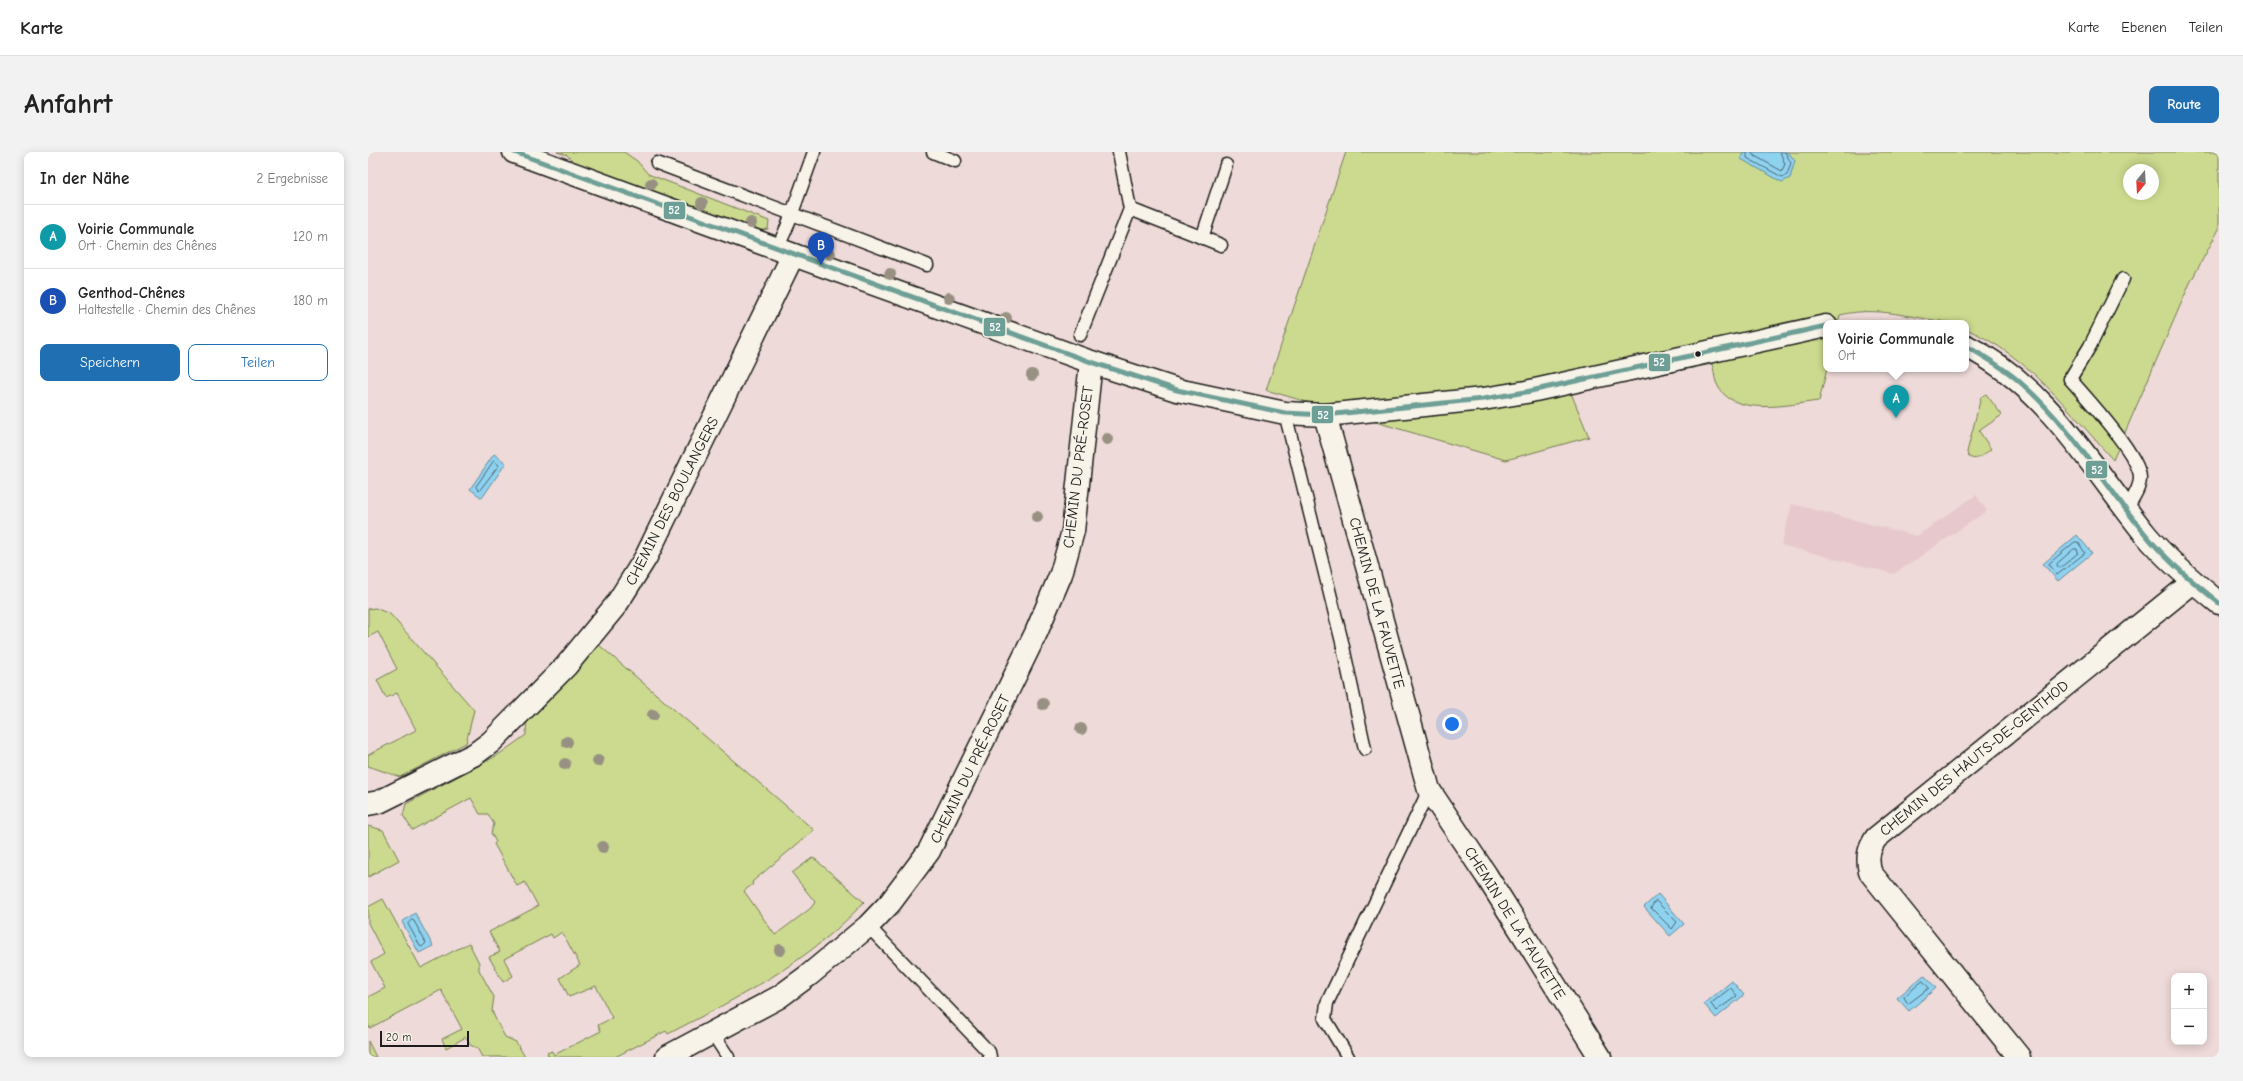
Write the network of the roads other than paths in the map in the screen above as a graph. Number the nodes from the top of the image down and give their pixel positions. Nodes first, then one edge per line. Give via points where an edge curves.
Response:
1 (514, 152) edge
2 (814, 152) edge
3 (933, 152) edge
4 (1119, 152) edge
5 (955, 161) dead end
6 (657, 163) dead end
7 (1226, 165) dead end
8 (1130, 209) junction
9 (792, 214) junction
10 (1202, 238) junction
11 (1221, 245) dead end
12 (785, 252) junction
13 (927, 265) dead end
14 (2123, 279) dead end
15 (1823, 327) edge
16 (1080, 335) dead end
17 (1969, 348) edge
18 (1091, 362) junction
19 (1285, 413) junction
20 (1324, 415) junction
21 (2127, 508) junction
22 (2192, 582) junction
23 (2219, 603) edge
24 (1364, 749) dead end
25 (1429, 790) junction
26 (368, 804) edge
27 (868, 926) junction
28 (713, 1034) junction
29 (667, 1057) edge
30 (728, 1057) edge
31 (990, 1057) edge
32 (1348, 1057) edge
33 (1600, 1057) edge
34 (2019, 1057) edge

1 - 12 street
2 - 9 lane
3 - 5 lane
4 - 8 lane
6 - 9 lane
7 - 10 lane
8 - 10 lane
8 - 16 lane
9 - 12 lane
9 - 13 lane
10 - 11 lane
12 - 18 street
12 - 26 street, CHEMIN DES BOULANGERS via 650,550 616,605 566,666 491,742 475,754 379,802
14 - 21 lane via 2090,346 2070,379 2124,444 2138,468 2139,486
15 - 20 street via 1526,392 1483,399
17 - 21 street via 1999,365 2039,399
18 - 19 street via 1178,390
18 - 27 street, CHEMIN DU PRÉ-ROSET via 1073,531 1061,574 1036,633 929,851 890,903
19 - 20 street
19 - 24 lane via 1342,642
20 - 25 street, CHEMIN DE LA FAUVETTE
21 - 22 street via 2147,535
22 - 23 street
22 - 34 street, CHEMIN DES HAUTS-DE-GENTHOD via 1876,838 1869,850 1867,860 1870,872
25 - 32 lane via 1327,1003 1325,1019
25 - 33 street, CHEMIN DE LA FAUVETTE via 1482,869
27 - 28 street, CHEMIN DU PRÉ-ROSET via 779,997
27 - 31 lane via 989,1052
28 - 29 street, CHEMIN DU PRÉ-ROSET
28 - 30 lane

